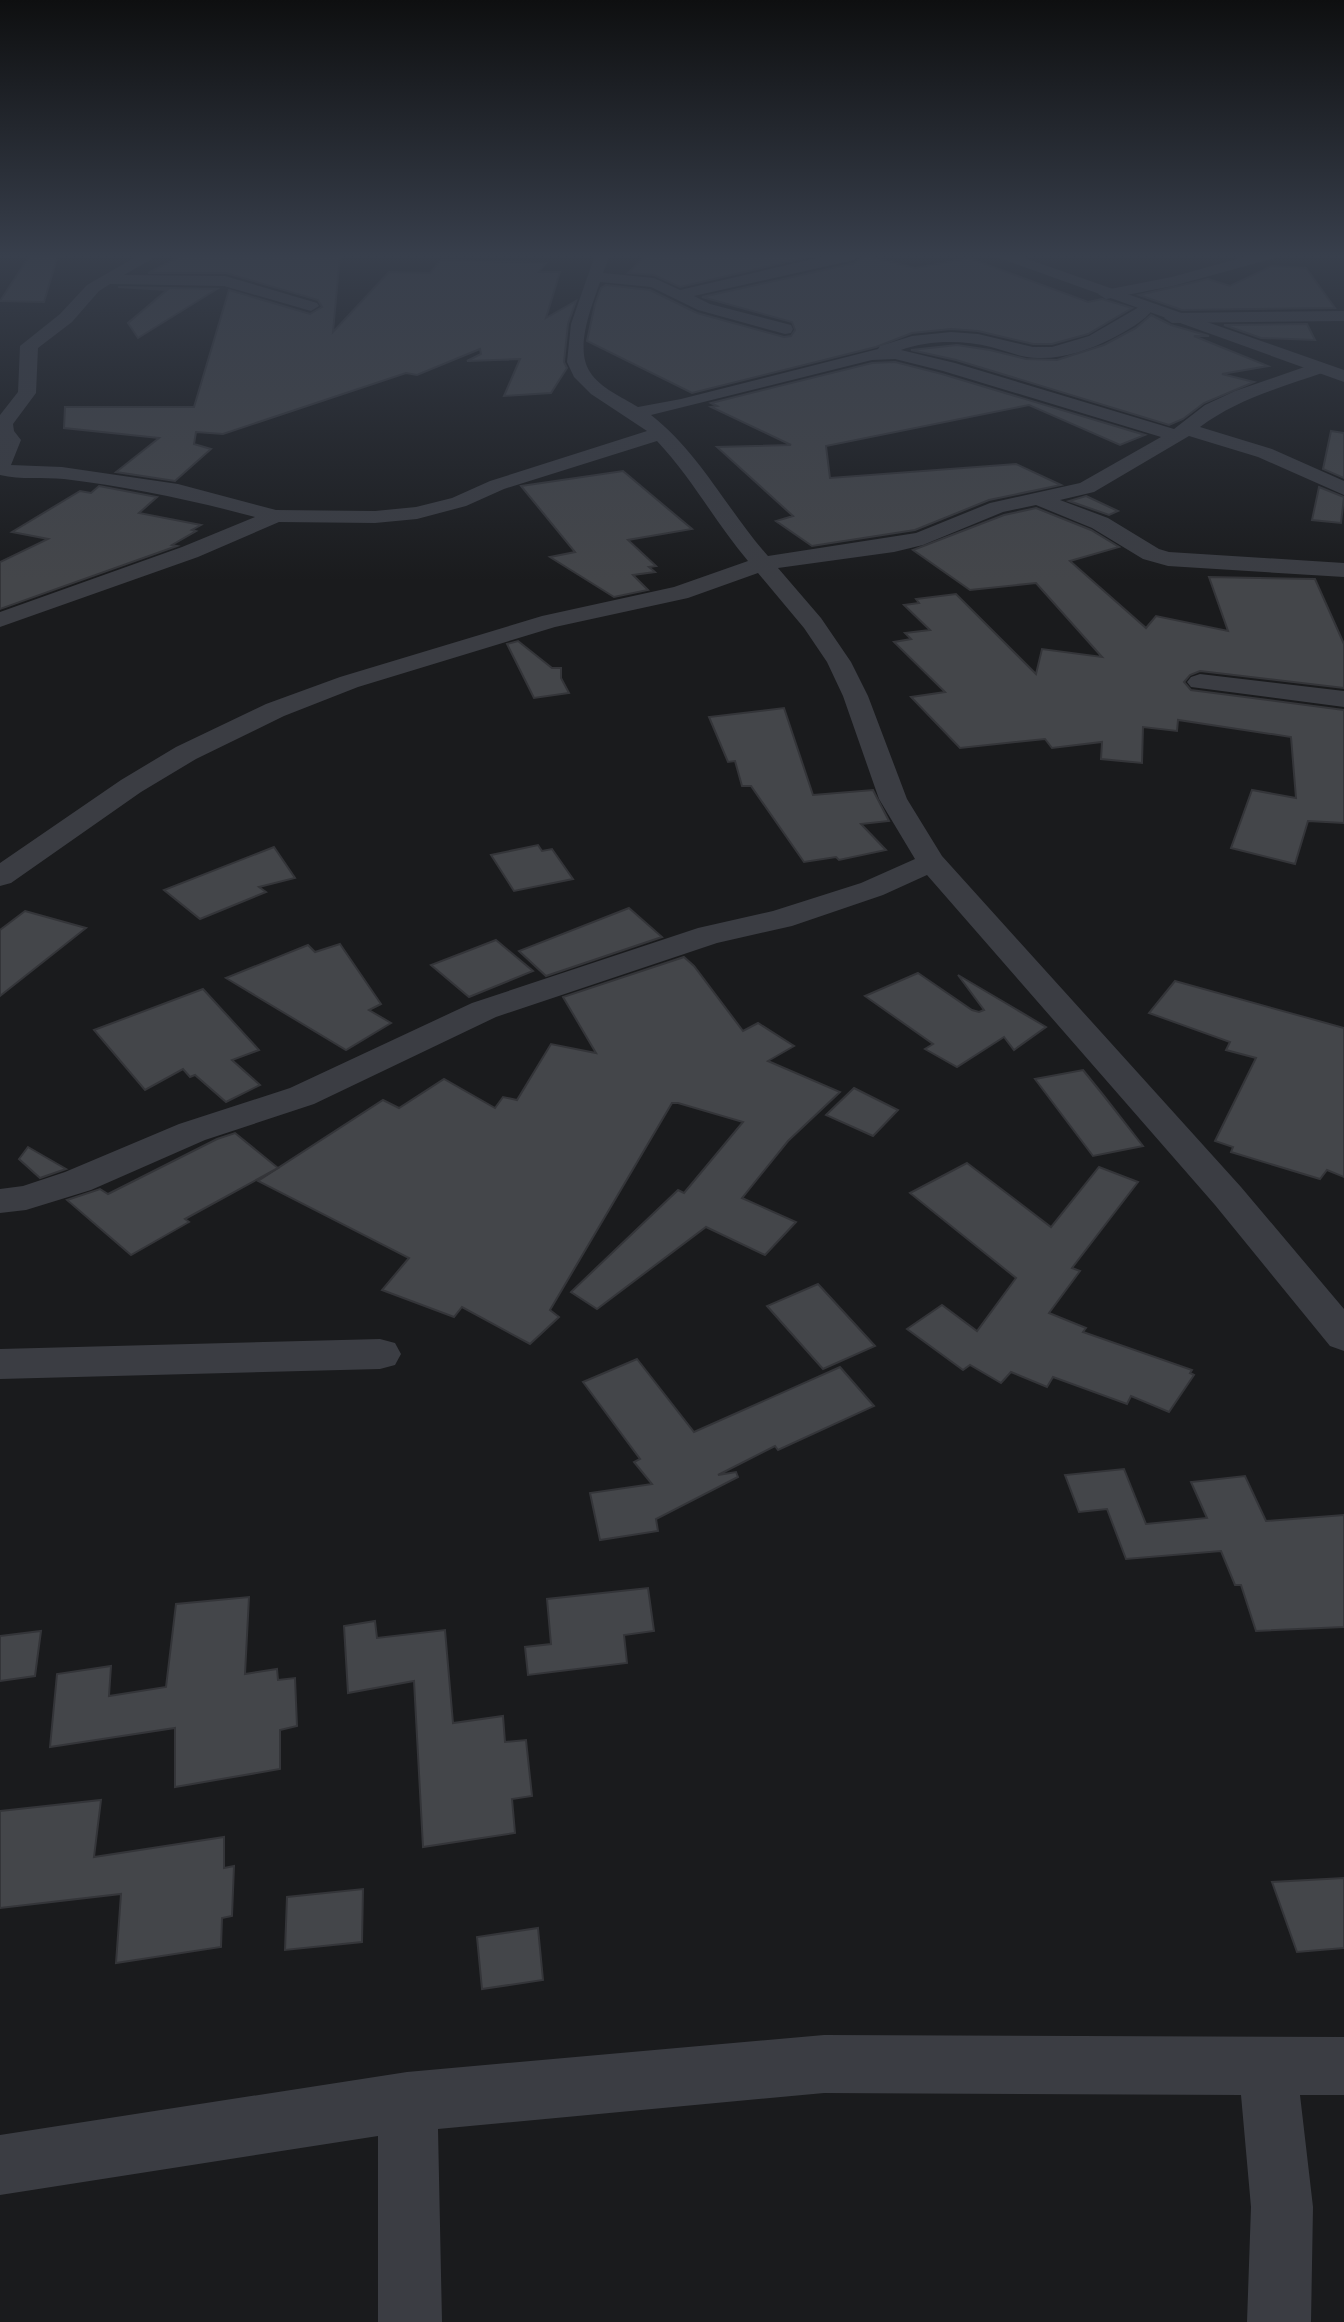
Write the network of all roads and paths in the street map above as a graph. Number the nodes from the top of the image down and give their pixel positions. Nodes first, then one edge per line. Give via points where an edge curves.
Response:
1 (28, 363) edge
2 (577, 363) edge
3 (842, 363) edge
4 (935, 363) edge
5 (1304, 363) edge
6 (1318, 368) junction
7 (1344, 376) edge
8 (634, 413) junction
9 (1182, 432) junction
10 (659, 434) junction
11 (0, 468) edge
12 (1344, 489) edge
13 (1042, 500) junction
14 (276, 516) junction
15 (764, 564) junction
16 (1344, 570) edge
17 (0, 620) edge
18 (1200, 682) dead end
19 (1344, 699) edge
20 (932, 862) junction
21 (0, 877) edge
22 (0, 1200) edge
23 (1344, 1336) edge
24 (380, 1354) dead end
25 (0, 1364) edge
26 (1268, 2066) junction
27 (1344, 2066) edge
28 (407, 2102) junction
29 (0, 2165) edge
30 (410, 2322) edge
31 (1279, 2322) edge

1 - 11 street via 27,393 3,424 11,440
2 - 8 street via 603,394
3 - 8 street
4 - 9 street
5 - 6 street
6 - 7 street
6 - 9 street via 1212,409
8 - 10 street
9 - 12 street via 1265,453
9 - 13 street via 1087,488
10 - 14 street via 417,513
10 - 15 street via 702,481 723,516
11 - 14 street via 178,490
13 - 15 street via 997,508 894,545
13 - 16 street via 1100,523 1151,554 1168,559
14 - 17 street
15 - 20 street via 840,663 863,709 893,799
15 - 21 street via 680,593 550,621 437,654 275,710 186,752
18 - 19 street
20 - 22 street via 872,889 781,919 670,947 484,1010 302,1096 192,1132 78,1181 26,1198
20 - 23 street via 1228,1196
24 - 25 street
26 - 27 street
26 - 28 street via 824,2064
26 - 31 street via 1282,2207
28 - 29 street
28 - 30 street

